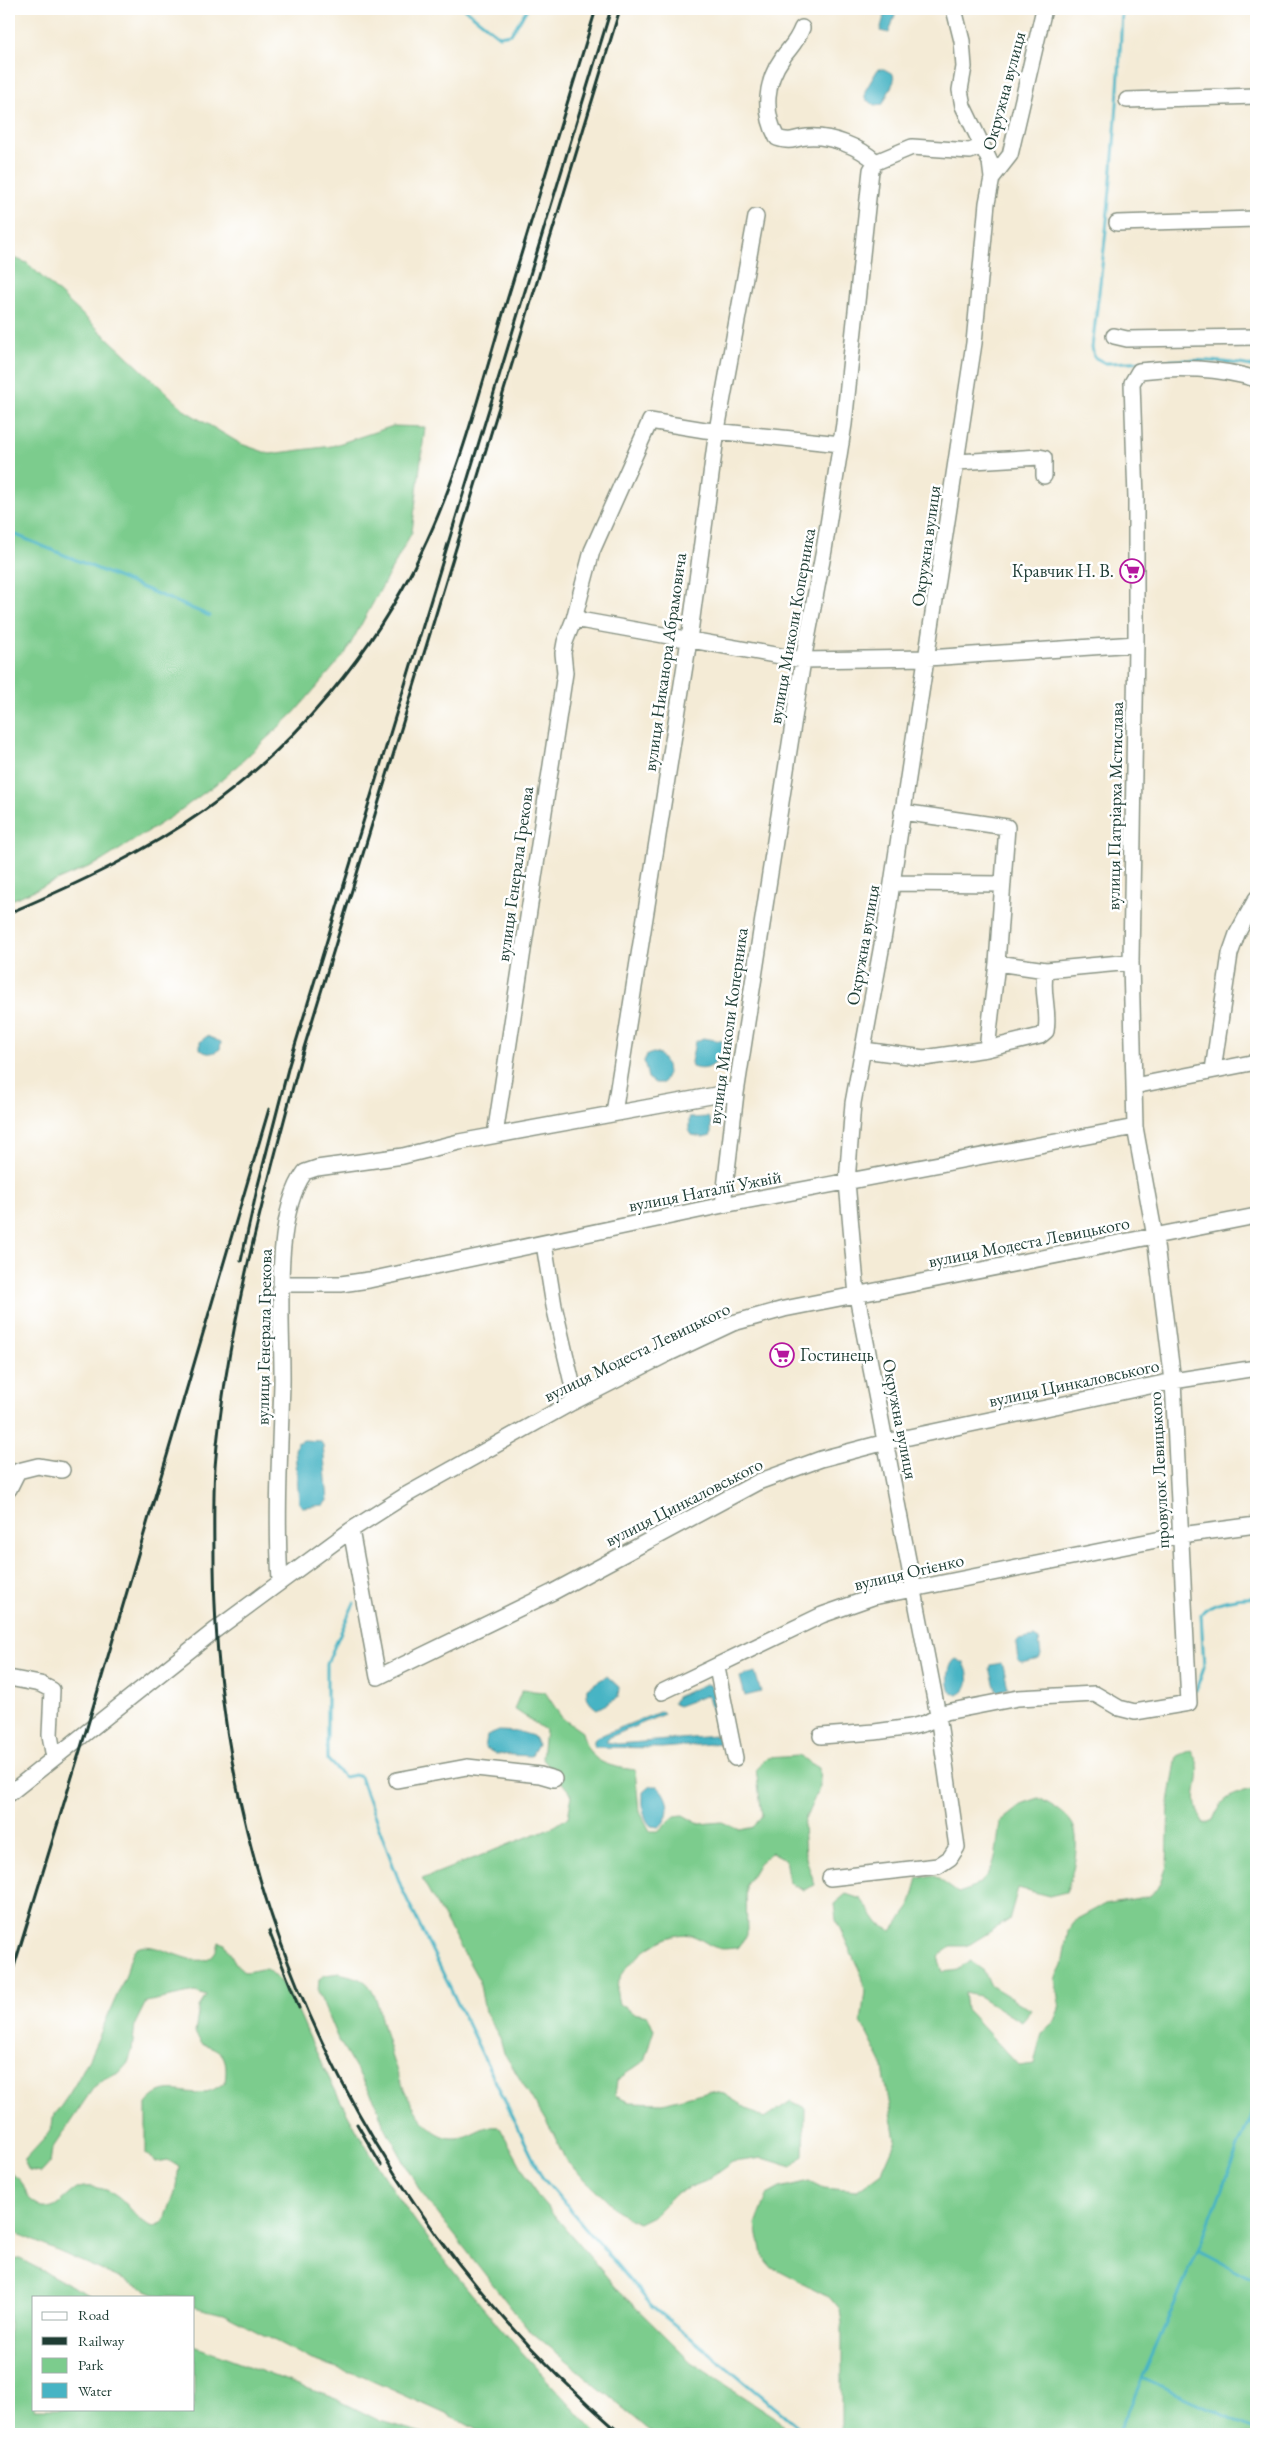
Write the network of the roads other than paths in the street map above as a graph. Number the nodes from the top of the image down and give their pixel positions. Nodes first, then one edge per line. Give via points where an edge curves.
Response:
1 (954, 9) edge
2 (1044, 9) edge
3 (802, 28) dead end
4 (1256, 96) edge
5 (1127, 100) dead end
6 (982, 146) junction
7 (876, 162) junction
8 (992, 178) junction
9 (756, 217) dead end
10 (1256, 219) edge
11 (1117, 223) dead end
12 (1114, 336) dead end
13 (1256, 337) edge
14 (1256, 379) edge
15 (717, 430) junction
16 (841, 444) junction
17 (956, 462) junction
18 (1044, 476) dead end
19 (574, 619) junction
20 (689, 640) junction
21 (1136, 644) junction
22 (928, 658) junction
23 (803, 660) junction
24 (902, 812) junction
25 (892, 883) junction
26 (1002, 884) junction
27 (1256, 899) edge
28 (1131, 962) junction
29 (997, 963) junction
30 (1046, 970) junction
31 (987, 1049) junction
32 (864, 1050) junction
33 (1256, 1062) edge
34 (1213, 1070) junction
35 (1134, 1086) junction
36 (736, 1093) junction
37 (614, 1113) junction
38 (1135, 1127) junction
39 (496, 1136) junction
40 (847, 1182) junction
41 (723, 1206) junction
42 (1256, 1216) edge
43 (1155, 1237) junction
44 (544, 1244) junction
45 (282, 1284) junction
46 (857, 1296) junction
47 (1256, 1368) edge
48 (1173, 1381) junction
49 (576, 1400) junction
50 (886, 1442) junction
51 (62, 1470) dead end
52 (9, 1489) edge
53 (1256, 1525) edge
54 (351, 1530) junction
55 (1181, 1535) junction
56 (280, 1581) junction
57 (914, 1588) junction
58 (717, 1668) junction
59 (9, 1678) edge
60 (662, 1692) dead end
61 (938, 1716) junction
62 (821, 1736) dead end
63 (54, 1758) junction
64 (734, 1758) dead end
65 (554, 1779) dead end
66 (397, 1780) dead end
67 (9, 1794) edge
68 (830, 1878) dead end

1 - 6 street, Окружна вулиця via 964,67 960,90 963,106
2 - 8 street, Окружна вулиця via 1010,155
3 - 7 street via 797,43 774,72 768,94 766,103 775,134 790,142 807,137 824,138 866,153
4 - 5 street
6 - 7 street via 970,151 912,147
6 - 8 street, Окружна вулиця via 990,162
7 - 16 street, вулиця Миколи Коперника via 871,170
8 - 17 street, Окружна вулиця via 974,343
9 - 15 street, вулиця Никанора Абрамовича
10 - 11 street
12 - 13 street via 1127,339
14 - 21 street, вулиця Патріарха Мстислава via 1225,372 1193,370 1139,371 1135,375 1132,382
15 - 16 street
15 - 19 street, вулиця Генерала Грекова via 650,421 592,551
15 - 20 street, вулиця Никанора Абрамовича
16 - 23 street, вулиця Миколи Коперника
17 - 18 street via 1039,456 1044,458
17 - 22 street, Окружна вулиця
19 - 20 street
19 - 39 street, вулиця Генерала Грекова via 563,653 565,673
20 - 23 street
20 - 37 street, вулиця Никанора Абрамовича
21 - 22 street
21 - 28 street, вулиця Патріарха Мстислава
22 - 23 street
22 - 24 street, Окружна вулиця
23 - 36 street, вулиця Миколи Коперника
24 - 25 street, Окружна вулиця
24 - 26 street via 1007,827
25 - 26 street
25 - 32 street, Окружна вулиця
26 - 29 street
27 - 34 street via 1230,954
28 - 30 street
28 - 35 street, вулиця Патріарха Мстислава
29 - 30 street
29 - 31 street
30 - 31 street via 1043,980 1048,1021 1046,1031 1040,1036
31 - 32 street via 924,1058
32 - 40 street, Окружна вулиця via 853,1103
33 - 34 street
34 - 35 street
35 - 38 street, вулиця Патріарха Мстислава
36 - 37 street, вулиця Генерала Грекова
36 - 41 street, вулиця Миколи Коперника
37 - 39 street, вулиця Генерала Грекова
38 - 40 street, вулиця Наталії Ужвій
38 - 43 street, вулиця Патріарха Мстислава
39 - 45 street, вулиця Генерала Грекова via 305,1172 291,1203 281,1269
40 - 41 street, вулиця Наталії Ужвій
40 - 46 street, Окружна вулиця
41 - 44 street, вулиця Наталії Ужвій
42 - 43 street, вулиця Модеста Левицького
43 - 46 street, вулиця Модеста Левицького
43 - 48 street, провулок Левицького
44 - 45 street, вулиця Наталії Ужвій via 369,1280 341,1284
44 - 49 street via 554,1306
45 - 56 street, вулиця Генерала Грекова
46 - 49 street, вулиця Модеста Левицького via 784,1309 733,1323
46 - 50 street, Окружна вулиця
47 - 48 street, вулиця Цинкаловського
48 - 50 street, вулиця Цинкаловського
48 - 55 street, провулок Левицького
49 - 54 street, вулиця Модеста Левицького via 406,1495
50 - 54 street, вулиця Цинкаловського via 821,1459 758,1482 553,1592 378,1677
50 - 57 street, Окружна вулиця
51 - 52 street via 38,1466 18,1471
53 - 55 street, вулиця Огієнко
54 - 56 street, вулиця Модеста Левицького
55 - 57 street, вулиця Огієнко
55 - 61 street, провулок Левицького via 1190,1703 1135,1712 1119,1708 1095,1694 1069,1695 1018,1698
56 - 63 street, вулиця Модеста Левицького
57 - 58 street, вулиця Огієнко via 873,1597 822,1615
57 - 61 street, Окружна вулиця
58 - 60 street, вулиця Огієнко
58 - 64 street
59 - 63 street via 40,1684 52,1690 50,1735
61 - 62 street via 911,1726
61 - 68 street, Окружна вулиця via 957,1830 957,1847 950,1858 938,1866
63 - 67 street
65 - 66 street via 466,1768

